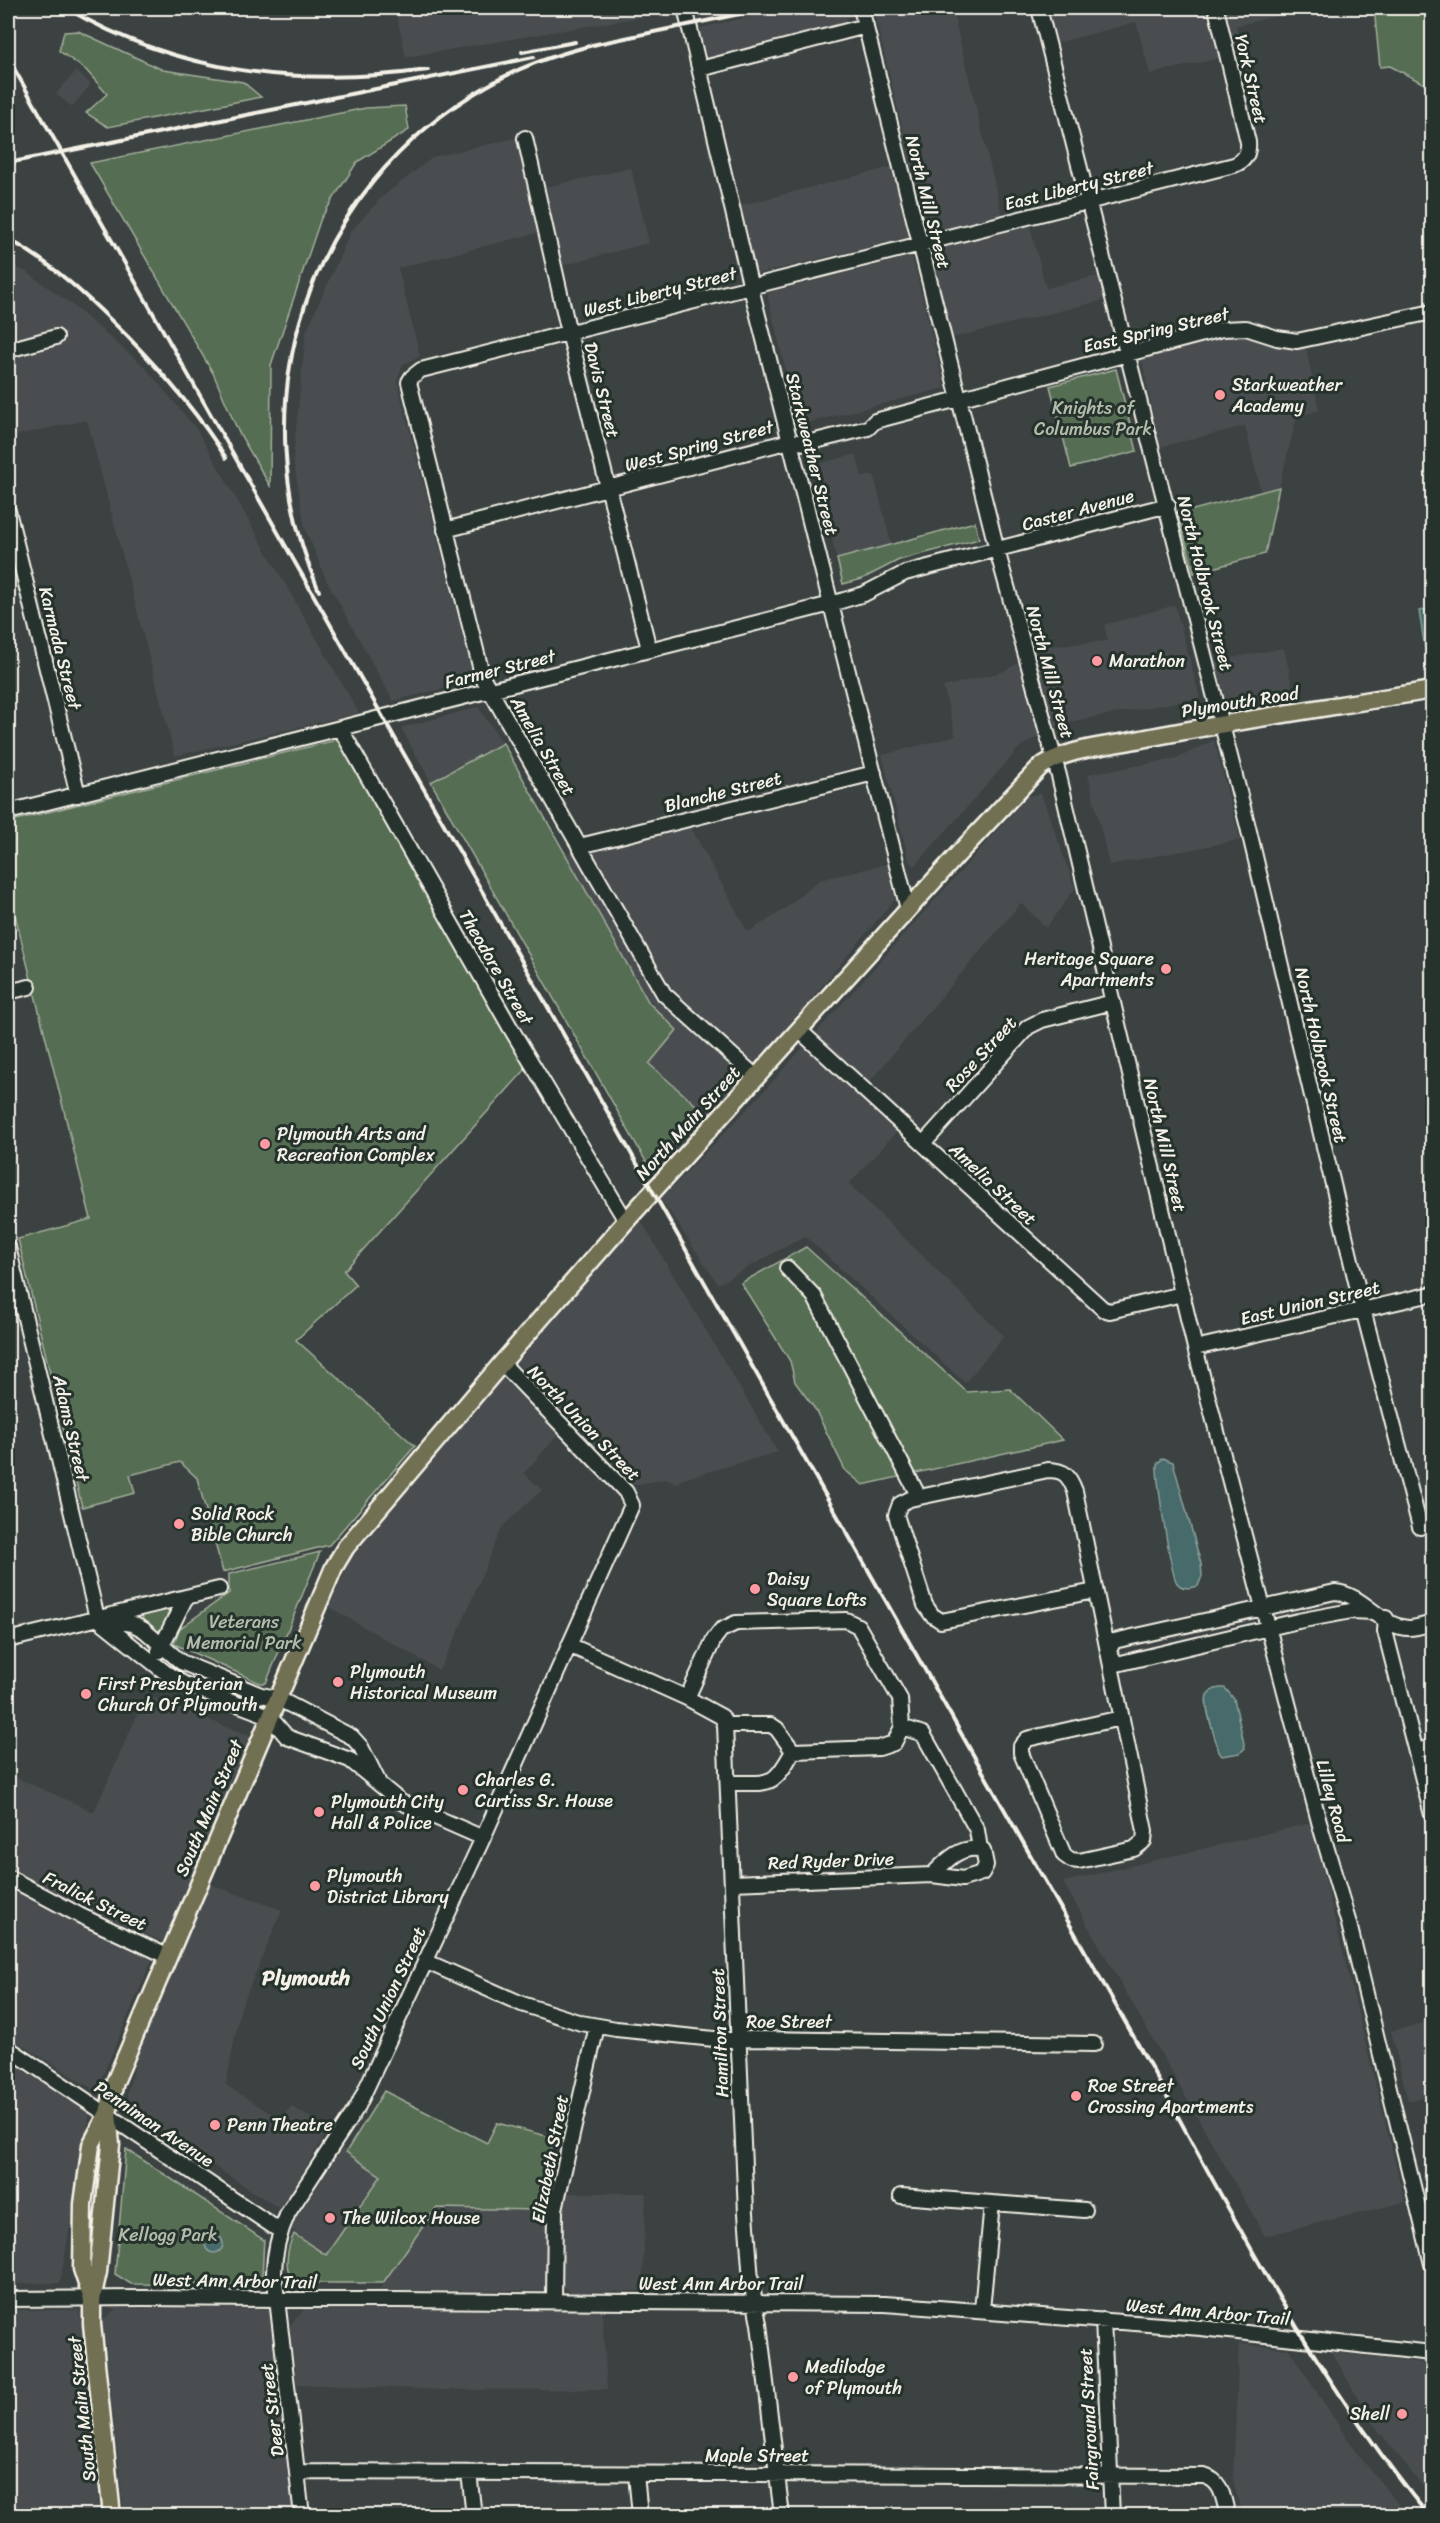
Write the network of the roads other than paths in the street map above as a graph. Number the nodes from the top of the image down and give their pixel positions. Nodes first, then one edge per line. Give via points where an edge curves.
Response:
1 (685, 8) edge
2 (861, 8) edge
3 (1039, 8) edge
4 (1216, 8) edge
5 (866, 26) junction
6 (700, 69) junction
7 (525, 138) dead end
8 (1244, 157) joint
9 (1089, 202) junction
10 (920, 245) junction
11 (751, 288) junction
12 (1432, 312) edge
13 (569, 333) junction
14 (56, 337) dead end
15 (8, 350) edge
16 (1128, 354) junction
17 (412, 377) joint
18 (959, 399) junction
19 (790, 441) junction
20 (609, 488) junction
21 (1168, 505) junction
22 (8, 511) edge
23 (445, 530) junction
24 (997, 550) junction
25 (831, 604) junction
26 (650, 649) junction
27 (490, 690) junction
28 (1432, 690) edge
29 (1221, 724) junction
30 (340, 728) junction
31 (1054, 757) junction
32 (874, 773) junction
33 (78, 795) junction
34 (8, 812) edge
35 (580, 846) junction
36 (908, 909) junction
37 (29, 987) dead end
38 (8, 992) edge
39 (1113, 1002) junction
40 (799, 1030) junction
41 (756, 1077) junction
42 (923, 1144) junction
43 (626, 1221) junction
44 (8, 1247) edge
45 (787, 1268) dead end
46 (1182, 1294) junction
47 (1432, 1294) edge
48 (1363, 1308) junction
49 (1196, 1348) junction
50 (502, 1363) junction
51 (919, 1497) junction
52 (364, 1526) joint
53 (1420, 1527) dead end
54 (615, 1544) joint
55 (219, 1589) dead end
56 (1095, 1591) junction
57 (186, 1597) junction
58 (1266, 1609) junction
59 (1379, 1615) junction
60 (97, 1618) junction
61 (1432, 1623) edge
62 (1271, 1628) junction
63 (8, 1640) edge
64 (163, 1645) junction
65 (569, 1645) junction
66 (1108, 1652) junction
67 (153, 1661) junction
68 (277, 1698) junction
69 (687, 1698) junction
70 (269, 1716) junction
71 (1121, 1719) junction
72 (725, 1725) junction
73 (903, 1726) junction
74 (1432, 1747) edge
75 (1416, 1750) junction
76 (793, 1751) junction
77 (379, 1783) junction
78 (728, 1783) junction
79 (1432, 1815) edge
80 (483, 1838) junction
81 (980, 1849) junction
82 (932, 1875) junction
83 (8, 1877) edge
84 (732, 1883) junction
85 (167, 1956) junction
86 (425, 1961) junction
87 (597, 2026) junction
88 (738, 2040) junction
89 (1094, 2044) dead end
90 (8, 2048) edge
91 (108, 2113) junction
92 (901, 2196) dead end
93 (992, 2203) junction
94 (1085, 2210) dead end
95 (280, 2231) junction
96 (1430, 2244) edge
97 (1432, 2264) edge
98 (8, 2299) edge
99 (92, 2299) junction
100 (278, 2300) junction
101 (554, 2301) junction
102 (755, 2302) junction
103 (982, 2310) junction
104 (1103, 2320) junction
105 (1432, 2353) edge
106 (297, 2472) junction
107 (469, 2473) junction
108 (636, 2474) junction
109 (777, 2474) junction
110 (1110, 2476) junction
111 (112, 2516) edge
112 (302, 2516) edge
113 (474, 2516) edge
114 (640, 2516) edge
115 (782, 2516) edge
116 (1113, 2516) edge
117 (1228, 2516) edge

1 - 6 street, Starkweather Street
2 - 5 street, North Mill Street
3 - 9 street, North Holbrook Street
4 - 8 street, York Street via 1248,142
5 - 6 street
5 - 10 street, North Mill Street
6 - 11 street, Starkweather Street
7 - 13 street, Davis Street
8 - 9 street, East Liberty Street via 1234,165
9 - 10 street, East Liberty Street
9 - 16 street, North Holbrook Street
10 - 11 street, West Liberty Street
10 - 18 street, North Mill Street
11 - 13 street, West Liberty Street
11 - 19 street, Starkweather Street
12 - 16 street, East Spring Street via 1297,340 1246,328 1222,329
13 - 17 street, West Liberty Street via 421,370
13 - 20 street, Davis Street
14 - 15 street
16 - 18 street, East Spring Street
16 - 21 street, North Holbrook Street
17 - 23 street, Amelia Street via 410,388
18 - 19 street, West Spring Street via 875,421 868,428 848,433 807,443
18 - 24 street, North Mill Street
19 - 20 street, West Spring Street
19 - 25 street, Starkweather Street
20 - 23 street, West Spring Street
20 - 26 street, Davis Street
21 - 24 street, Caster Avenue
21 - 29 street, North Holbrook Street
22 - 33 street, Karmada Street
23 - 27 street, Amelia Street via 483,678
24 - 25 street, Farmer Street via 906,573 864,594
24 - 31 street, North Mill Street
25 - 26 street, Farmer Street
25 - 32 street, Starkweather Street
26 - 27 street, Farmer Street
27 - 30 street, Farmer Street
27 - 35 street, Amelia Street
28 - 29 main road, Plymouth Road
29 - 31 main road, Plymouth Road
29 - 48 street, North Holbrook Street
30 - 33 street, Farmer Street
30 - 43 street, Theodore Street
31 - 36 main road, North Main Street via 1025,782
31 - 39 street, North Mill Street
32 - 35 street, Blanche Street
32 - 36 street, Starkweather Street
33 - 34 street, Farmer Street
35 - 41 street, Amelia Street via 664,994
36 - 40 main road, North Main Street
37 - 38 street
39 - 42 street, Rose Street via 1028,1027
39 - 46 street, North Mill Street
40 - 41 main road, North Main Street
40 - 42 street, Amelia Street
41 - 43 main road, North Main Street
42 - 46 street, Amelia Street via 1106,1311
43 - 50 main road, North Main Street
44 - 60 street, Adams Street
45 - 51 street via 814,1296
46 - 49 street, North Mill Street
47 - 48 street, East Union Street
48 - 49 street, East Union Street
48 - 53 street, North Holbrook Street
49 - 58 street, Lilley Road
50 - 52 main road, North Main Street
50 - 54 street, North Union Street via 630,1496 631,1510
51 - 56 street via 1061,1470 1076,1491
51 - 56 street via 900,1504 896,1515 925,1605 941,1621
52 - 68 main road, South Main Street via 334,1567
54 - 65 street, South Union Street
55 - 57 street
56 - 66 street
57 - 60 street
57 - 64 street
58 - 59 street via 1335,1593 1356,1597
58 - 62 street, Lilley Road
58 - 66 street via 1114,1641
59 - 61 street via 1409,1628
59 - 62 street via 1351,1611
59 - 75 street
60 - 63 street
60 - 64 street via 133,1624
60 - 67 street
62 - 66 street via 1117,1664
62 - 96 street, Lilley Road
64 - 67 street
64 - 68 street via 181,1662
65 - 69 street
65 - 80 street, South Union Street
66 - 71 street
67 - 70 street via 184,1684
68 - 70 main road, South Main Street
68 - 77 street via 352,1737
69 - 72 street via 722,1717
69 - 73 street via 722,1629 736,1623 846,1620 858,1626 900,1699
70 - 77 street via 287,1737 350,1760
70 - 85 main road, South Main Street
71 - 71 street via 1145,1831 1143,1841 1134,1849 1071,1860 1060,1845 1021,1746 1027,1739
72 - 76 street via 771,1725
72 - 78 street, Hamilton Street
73 - 76 street via 894,1743 879,1748
73 - 81 street via 923,1734 977,1830
74 - 75 street
75 - 79 street
76 - 78 street via 776,1779
77 - 80 street via 401,1802
78 - 84 street, Hamilton Street
80 - 86 street, South Union Street
81 - 82 street via 964,1849
81 - 82 street, Red Ryder Drive via 986,1857 982,1873 963,1879
82 - 84 street, Red Ryder Drive
83 - 85 street, Fralick Street
84 - 88 street, Hamilton Street
85 - 91 main road, South Main Street via 115,2082
86 - 87 street, Roe Street via 540,2011
86 - 95 street, South Union Street via 358,2106
87 - 88 street, Roe Street
87 - 101 street, Elizabeth Street via 555,2209
88 - 89 street, Roe Street
88 - 102 street, Hamilton Street
90 - 91 street, Penniman Avenue
91 - 95 street, Penniman Avenue
91 - 99 main road, South Main Street via 111,2145
92 - 93 street
93 - 94 street
93 - 103 street
95 - 100 street, South Union Street via 274,2260
96 - 97 street, Lilley Road
98 - 99 street, West Ann Arbor Trail
99 - 100 street, West Ann Arbor Trail
99 - 111 main road, South Main Street
100 - 101 street, West Ann Arbor Trail
100 - 106 street, Deer Street
101 - 102 street, West Ann Arbor Trail
102 - 103 street, West Ann Arbor Trail
102 - 109 street, Hamilton Street
103 - 104 street, West Ann Arbor Trail
104 - 105 street, West Ann Arbor Trail
104 - 110 street, Fairground Street
106 - 107 street, Maple Street
106 - 112 street, Deer Street
107 - 108 street, Maple Street
107 - 113 street
108 - 109 street, Maple Street
108 - 114 street
109 - 110 street, Maple Street
109 - 115 street, Hamilton Street
110 - 116 street, Fairground Street
110 - 117 street, Maple Street via 1204,2476 1216,2481

